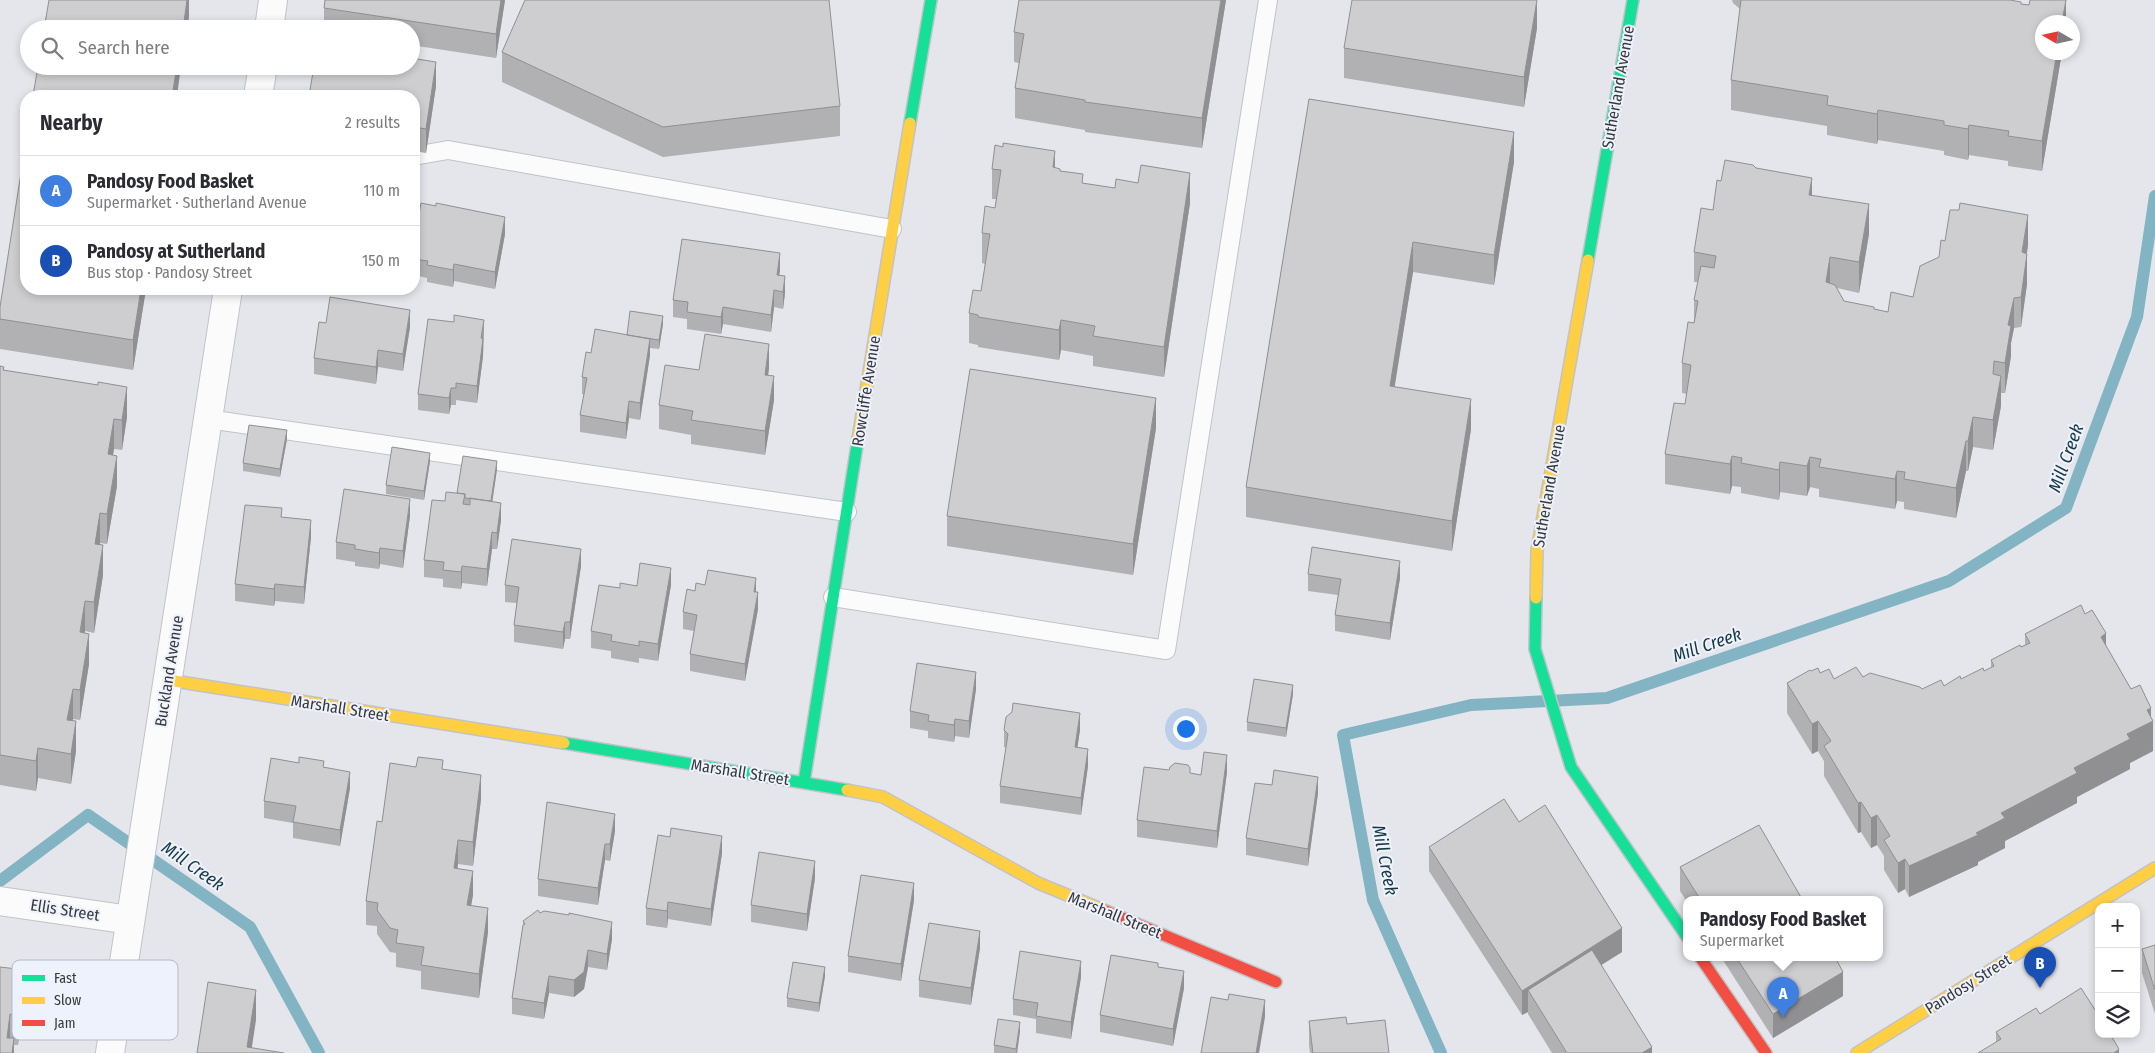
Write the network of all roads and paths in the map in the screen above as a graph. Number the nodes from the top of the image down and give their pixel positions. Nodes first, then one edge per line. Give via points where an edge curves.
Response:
1 (273, 0) edge
2 (931, 0) edge
3 (1268, 0) edge
4 (1633, 0) edge
5 (270, 20) edge
6 (262, 75) edge
7 (259, 90) edge
8 (420, 155) edge
9 (892, 229) junction
10 (227, 295) edge
11 (208, 419) junction
12 (847, 512) junction
13 (834, 597) junction
14 (168, 680) junction
15 (804, 782) junction
16 (2155, 868) edge
17 (0, 901) edge
18 (130, 920) junction
19 (1683, 931) edge
20 (124, 960) edge
21 (1703, 961) edge
22 (1276, 982) dead end
23 (112, 1040) edge
24 (110, 1053) edge
25 (1766, 1053) edge
26 (1857, 1053) edge

1 - 5 street
2 - 9 street, Rowcliffe Avenue
3 - 13 lane via 1166,650
4 - 19 street, Sutherland Avenue via 1537,551 1535,649 1571,767
6 - 7 street
8 - 9 lane via 448,150
9 - 12 street, Rowcliffe Avenue
10 - 11 street, Buckland Avenue
11 - 12 lane
11 - 14 street, Buckland Avenue
12 - 13 street, Rowcliffe Avenue
13 - 15 street, Rowcliffe Avenue
14 - 15 street, Marshall Street
14 - 18 street, Buckland Avenue
15 - 22 street, Marshall Street via 883,797 1038,883
16 - 26 street, Pandosy Street
17 - 18 street, Ellis Street
18 - 20 street, Buckland Avenue
21 - 25 street
23 - 24 street, Buckland Avenue

